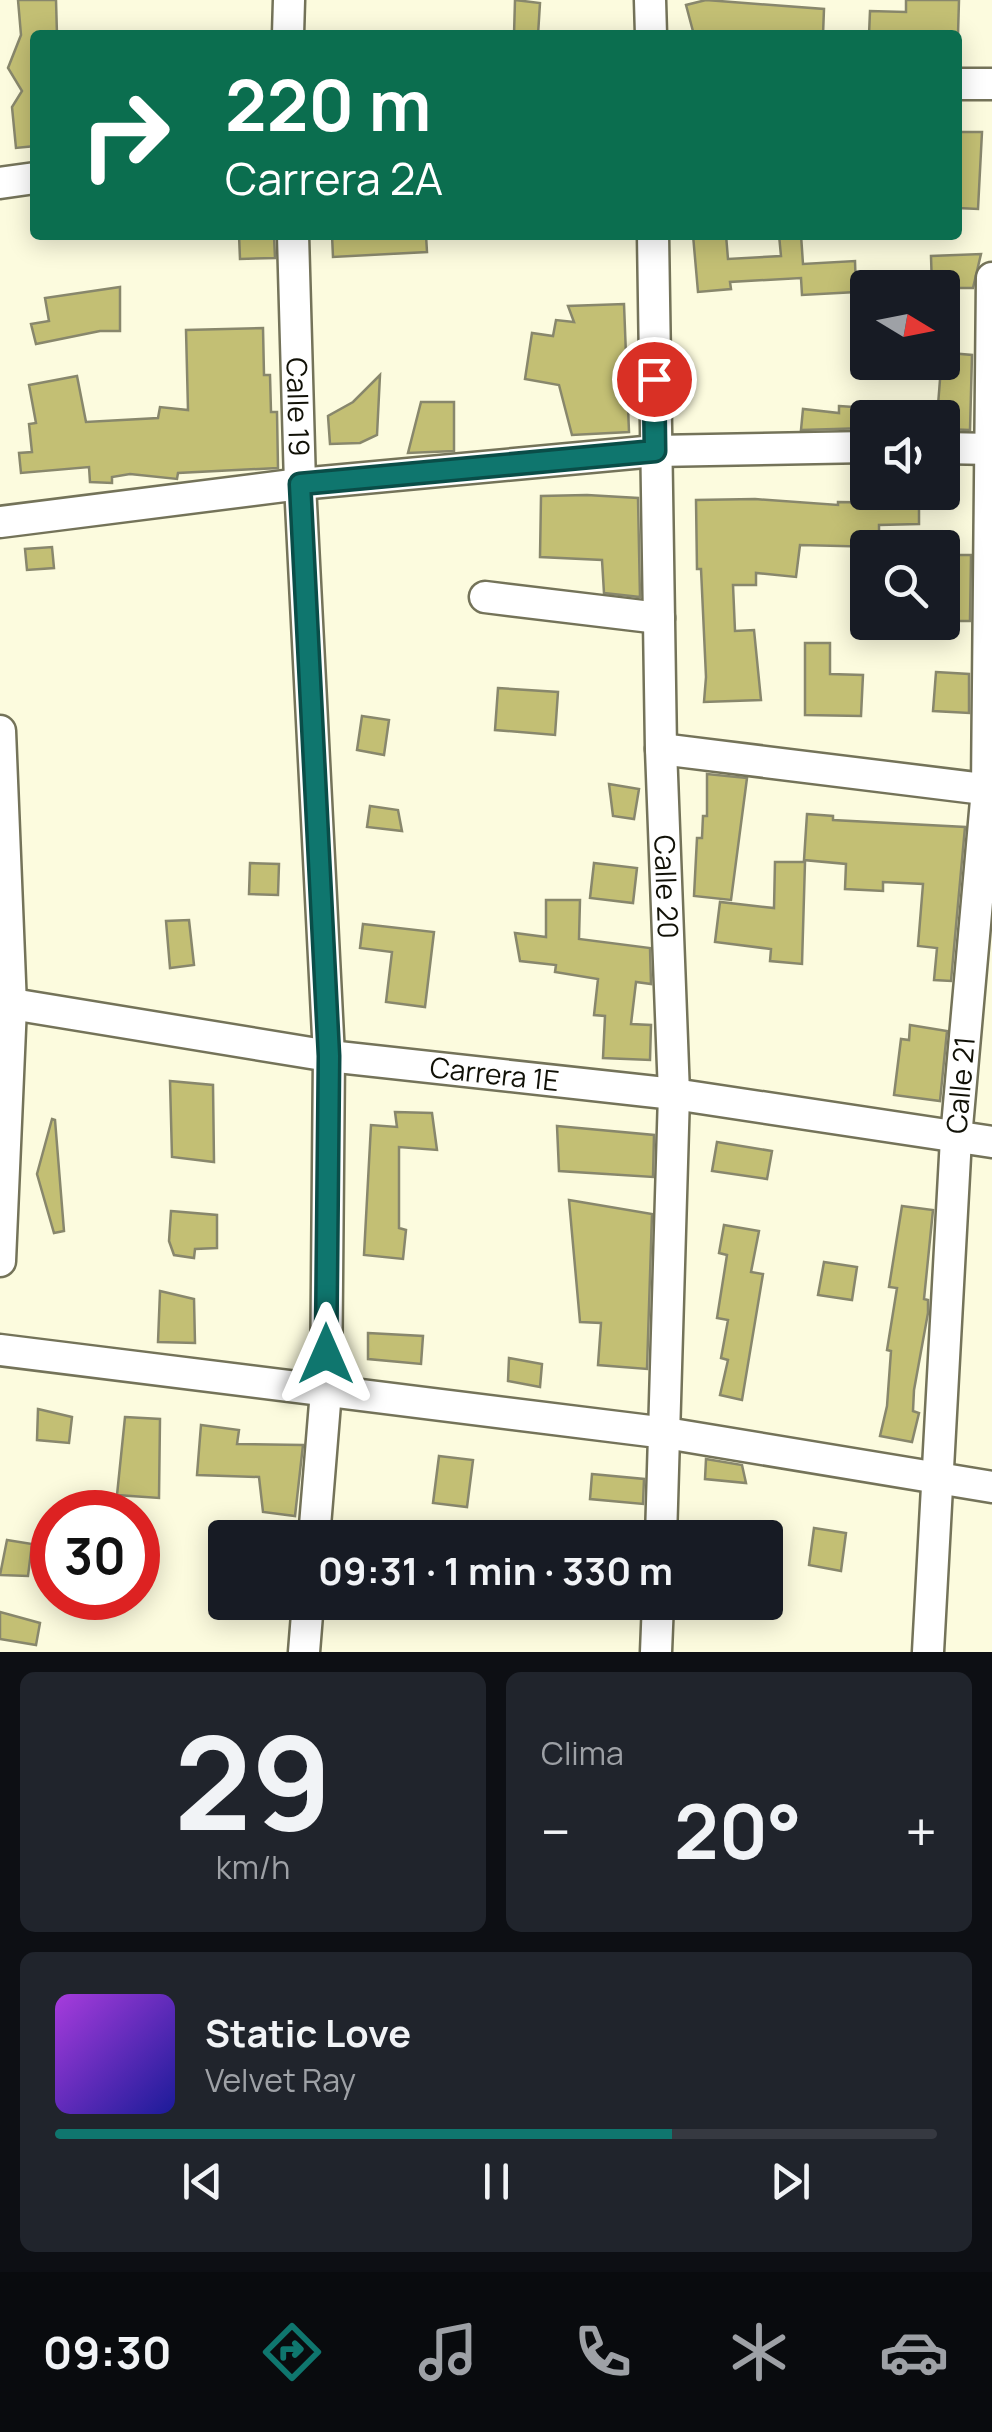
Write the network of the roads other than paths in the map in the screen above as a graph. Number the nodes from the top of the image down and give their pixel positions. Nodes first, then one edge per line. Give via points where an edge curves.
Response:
1 (289, 0) edge
2 (650, 0) edge
3 (288, 30) edge
4 (651, 30) edge
5 (962, 84) edge
6 (992, 84) edge
7 (30, 179) edge
8 (0, 183) edge
9 (293, 240) edge
10 (653, 240) edge
11 (992, 278) edge
12 (850, 446) edge
13 (960, 448) edge
14 (991, 448) edge
15 (655, 451) junction
16 (300, 484) junction
17 (0, 522) edge
18 (485, 597) dead end
19 (659, 618) junction
20 (0, 731) edge
21 (661, 749) junction
22 (989, 789) edge
23 (5, 1004) edge
24 (329, 1056) junction
25 (674, 1094) junction
26 (956, 1138) junction
27 (992, 1142) edge
28 (0, 1261) edge
29 (0, 1350) edge
30 (326, 1391) junction
31 (666, 1433) junction
32 (939, 1478) junction
33 (992, 1487) edge
34 (315, 1520) edge
35 (662, 1520) edge
36 (307, 1620) edge
37 (657, 1620) edge
38 (304, 1652) edge
39 (656, 1652) edge
40 (928, 1652) edge

1 - 3 street
2 - 4 street
5 - 6 street
7 - 8 street
9 - 16 street, Calle 19
10 - 15 street, Calle 20
11 - 14 street, Calle 21
12 - 15 street
13 - 14 street
14 - 22 street, Calle 21
15 - 16 street
15 - 19 street, Calle 20
16 - 17 street
16 - 24 street, Calle 19
18 - 19 street
19 - 21 street, Calle 20
20 - 23 street
21 - 22 street
21 - 25 street, Calle 20
22 - 26 street, Calle 21
23 - 24 street, Carrera 1E
23 - 28 street
24 - 25 street, Carrera 1E
24 - 30 street, Calle 19
25 - 26 street, Carrera 1E
25 - 31 street, Calle 20
26 - 27 street, Carrera 1E
26 - 32 street, Calle 21
29 - 30 street
30 - 31 street
30 - 34 street, Calle 19
31 - 32 street
31 - 35 street, Calle 20
32 - 33 street
32 - 40 street, Calle 21
36 - 38 street
37 - 39 street

